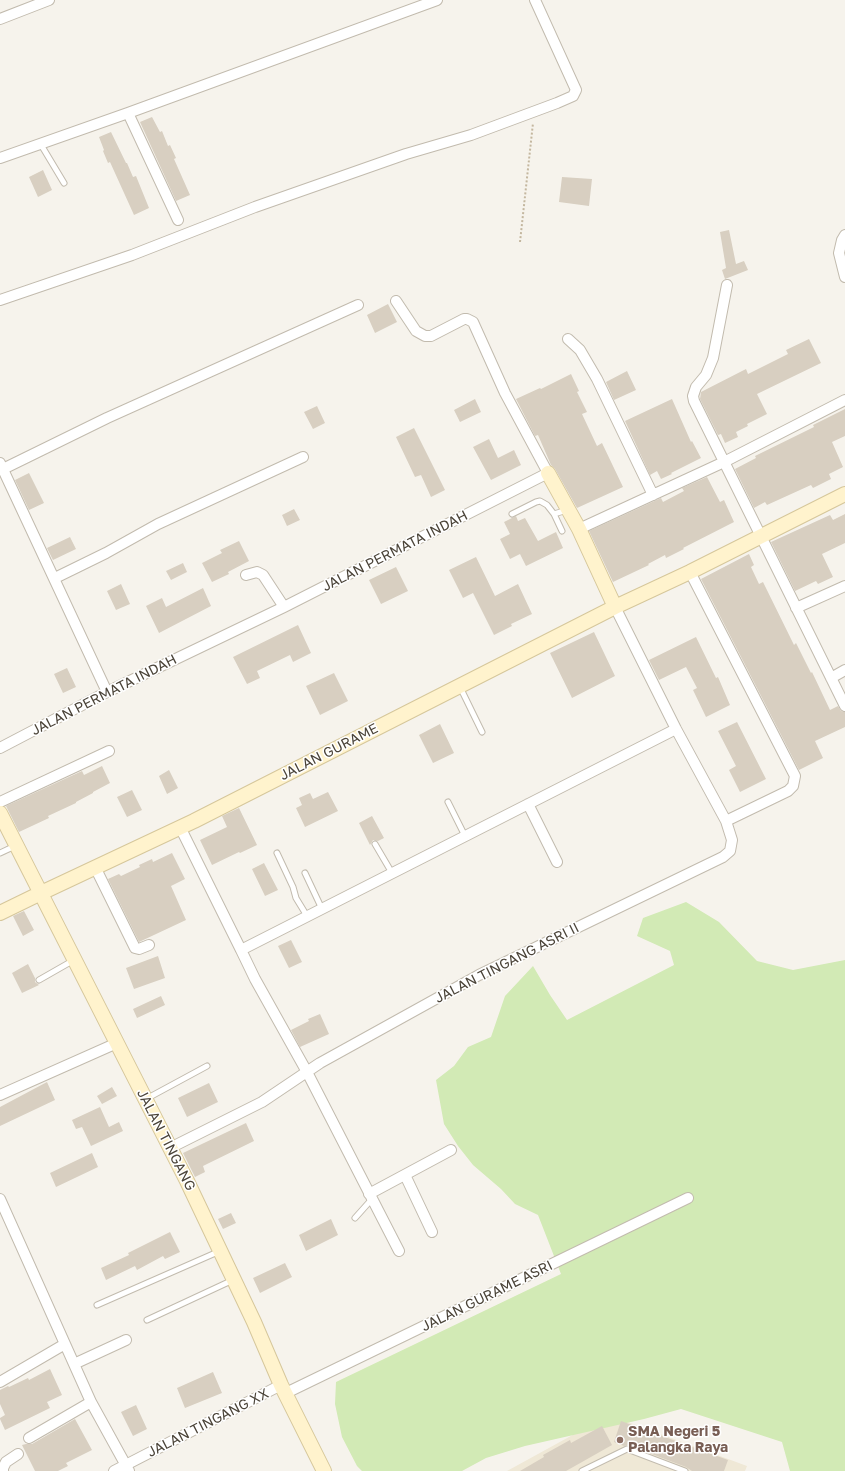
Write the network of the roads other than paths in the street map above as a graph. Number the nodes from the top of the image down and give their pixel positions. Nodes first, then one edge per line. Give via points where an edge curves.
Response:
1 (49, 0) edge
2 (437, 0) edge
3 (535, 0) edge
4 (1, 16) edge
5 (128, 113) junction
6 (40, 143) junction
7 (0, 158) edge
8 (64, 183) dead end
9 (178, 220) dead end
10 (845, 235) edge
11 (845, 276) edge
12 (727, 285) dead end
13 (0, 300) edge
14 (396, 301) dead end
15 (358, 305) dead end
16 (568, 339) dead end
17 (845, 400) edge
18 (303, 457) dead end
19 (724, 462) junction
20 (1, 466) edge
21 (548, 473) junction
22 (845, 494) edge
23 (653, 495) junction
24 (568, 509) junction
25 (512, 514) dead end
26 (554, 514) junction
27 (579, 529) junction
28 (562, 531) dead end
29 (761, 536) junction
30 (690, 572) junction
31 (246, 576) dead end
32 (55, 578) junction
33 (845, 586) edge
34 (284, 607) junction
35 (615, 607) junction
36 (796, 608) junction
37 (845, 670) edge
38 (831, 678) junction
39 (459, 686) junction
40 (107, 692) junction
41 (845, 706) edge
42 (676, 729) junction
43 (482, 732) dead end
44 (0, 748) edge
45 (109, 751) dead end
46 (0, 802) edge
47 (448, 802) dead end
48 (528, 804) junction
49 (0, 813) edge
50 (726, 821) junction
51 (180, 827) junction
52 (465, 836) junction
53 (375, 844) dead end
54 (16, 845) junction
55 (0, 853) edge
56 (278, 853) dead end
57 (556, 862) dead end
58 (95, 867) junction
59 (305, 873) dead end
60 (392, 873) junction
61 (41, 893) junction
62 (322, 909) junction
63 (0, 914) edge
64 (307, 916) junction
65 (149, 945) dead end
66 (241, 950) junction
67 (75, 960) junction
68 (39, 980) dead end
69 (117, 1043) junction
70 (207, 1066) dead end
71 (307, 1072) junction
72 (0, 1094) edge
73 (145, 1099) junction
74 (170, 1148) junction
75 (451, 1150) dead end
76 (405, 1175) junction
77 (370, 1197) junction
78 (688, 1198) dead end
79 (0, 1199) edge
80 (355, 1218) dead end
81 (432, 1232) dead end
82 (221, 1251) junction
83 (400, 1251) dead end
84 (234, 1280) junction
85 (97, 1305) dead end
86 (147, 1320) dead end
87 (126, 1340) dead end
88 (65, 1344) junction
89 (74, 1364) junction
90 (0, 1382) edge
91 (284, 1389) junction
92 (91, 1402) junction
93 (29, 1438) dead end
94 (18, 1454) dead end
95 (128, 1468) edge
96 (3, 1471) edge
97 (114, 1471) edge
98 (324, 1471) edge
99 (582, 1471) edge
100 (685, 1471) edge

1 - 4 street
2 - 5 street
3 - 13 street via 576,90 573,96 471,135 406,154 277,199 132,255
5 - 6 street
5 - 9 street
6 - 7 street
6 - 8 lane
10 - 11 street via 839,253
12 - 19 street via 710,368 696,387 693,396 695,405
14 - 21 street via 416,331 425,336 431,336 464,319 473,322 505,393
15 - 20 street
16 - 23 street via 580,350 597,379
17 - 19 street
18 - 32 street via 158,524
19 - 23 street
19 - 29 street
20 - 32 street
21 - 24 street
21 - 34 street, JALAN PERMATA INDAH
22 - 29 street, JALAN GURAME
23 - 27 street
24 - 26 lane
24 - 27 street
25 - 26 lane via 540,501
26 - 28 lane
27 - 35 street
29 - 30 street, JALAN GURAME
29 - 36 street
30 - 35 street, JALAN GURAME
30 - 50 street via 795,776 794,786 788,791
31 - 34 street via 258,572 263,575
32 - 40 street
33 - 36 street
34 - 40 street, JALAN PERMATA INDAH
35 - 39 street, JALAN GURAME
35 - 42 street, JALAN TINGANG ASRI II
36 - 38 street
37 - 38 street
38 - 41 street
39 - 43 lane
39 - 51 street, JALAN GURAME
40 - 44 street, JALAN PERMATA INDAH
42 - 48 street
42 - 50 street, JALAN TINGANG ASRI II
45 - 46 street
47 - 52 lane
48 - 52 street
48 - 57 street
49 - 54 street, JALAN TINGANG
50 - 71 street, JALAN TINGANG ASRI II via 732,844 724,857 479,974
51 - 58 street, JALAN GURAME
51 - 66 street
52 - 60 street
53 - 60 lane
54 - 55 lane
54 - 61 street, JALAN TINGANG
56 - 64 lane via 296,898
58 - 61 street, JALAN GURAME
58 - 65 street via 135,948
59 - 62 lane
60 - 62 street
61 - 63 street, JALAN GURAME
61 - 67 street, JALAN TINGANG
62 - 64 street
64 - 66 street
66 - 71 street
67 - 68 lane
67 - 69 street, JALAN TINGANG
69 - 72 street
69 - 73 street, JALAN TINGANG
70 - 73 lane
71 - 74 street, JALAN TINGANG ASRI II via 262,1102
71 - 77 street
73 - 74 street, JALAN TINGANG
74 - 82 street, JALAN TINGANG
75 - 76 street
76 - 77 street
76 - 81 street
77 - 80 lane
77 - 83 street
78 - 91 street, JALAN GURAME ASRI
79 - 88 street
82 - 84 street, JALAN TINGANG
82 - 85 lane
84 - 86 lane
84 - 91 street, JALAN TINGANG
87 - 89 street
88 - 89 street
88 - 90 street
89 - 92 street
91 - 95 street, JALAN TINGANG XX
91 - 98 street, JALAN TINGANG
92 - 93 street
92 - 95 street
94 - 96 street via 6,1462
95 - 97 street, JALAN TINGANG XX
99 - 100 lane via 627,1449

